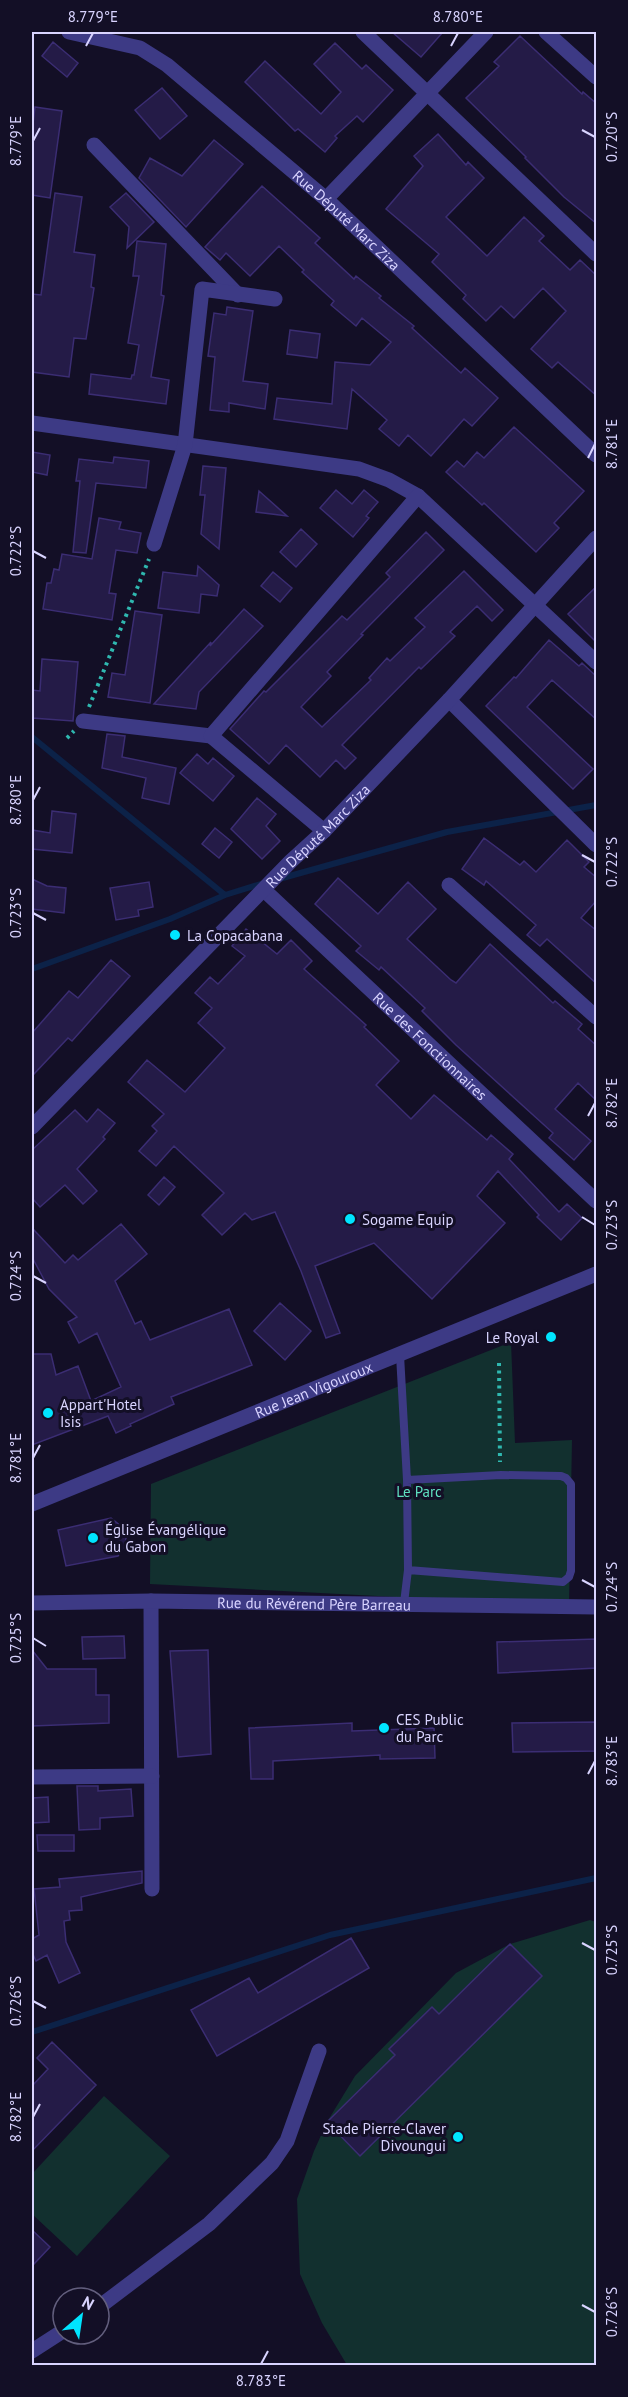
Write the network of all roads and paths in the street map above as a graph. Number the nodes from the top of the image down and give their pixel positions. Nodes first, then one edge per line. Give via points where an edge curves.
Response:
1 (69, 32) edge
2 (363, 32) edge
3 (486, 32) edge
4 (546, 32) edge
5 (597, 77) edge
6 (428, 92) junction
7 (94, 145) dead end
8 (326, 199) junction
9 (597, 254) edge
10 (238, 295) junction
11 (275, 299) dead end
12 (32, 423) edge
13 (185, 445) junction
14 (597, 455) edge
15 (418, 496) junction
16 (597, 538) edge
17 (154, 544) joint
18 (535, 604) junction
19 (597, 662) edge
20 (449, 700) junction
21 (83, 722) junction
22 (211, 736) junction
23 (67, 738) dead end
24 (324, 831) junction
25 (597, 845) edge
26 (449, 885) dead end
27 (266, 888) junction
28 (597, 1017) edge
29 (32, 1127) edge
30 (597, 1201) edge
31 (597, 1274) edge
32 (400, 1355) junction
33 (499, 1363) dead end
34 (501, 1475) junction
35 (407, 1480) junction
36 (32, 1504) edge
37 (408, 1570) junction
38 (151, 1601) junction
39 (32, 1603) edge
40 (404, 1603) junction
41 (597, 1607) edge
42 (152, 1776) junction
43 (32, 1777) edge
44 (152, 1889) dead end
45 (319, 2051) dead end
46 (111, 2298) edge
47 (51, 2339) edge
48 (32, 2352) edge

1 - 8 street, Rue Député Marc Ziza via 140,48 167,65
2 - 6 street
3 - 6 street
4 - 5 street
6 - 8 street
6 - 9 street
7 - 10 street
8 - 14 street, Rue Député Marc Ziza
10 - 11 street
10 - 13 street via 202,289
12 - 13 street
13 - 15 street via 359,469
13 - 17 street
15 - 18 street
15 - 22 street
16 - 18 street, Rue Député Marc Ziza
17 - 21 path
18 - 19 street
18 - 20 street, Rue Député Marc Ziza
20 - 24 street, Rue Député Marc Ziza
20 - 25 street
21 - 22 street
21 - 23 path
22 - 24 street
24 - 27 street, Rue Député Marc Ziza
26 - 28 street
27 - 29 street, Rue Député Marc Ziza
27 - 30 street, Rue des Fonctionnaires
31 - 32 street, Rue Jean Vigouroux
32 - 35 lane
32 - 36 street, Rue Jean Vigouroux
33 - 34 path
34 - 35 lane
34 - 37 lane via 561,1476 571,1484 571,1571 567,1580
35 - 37 lane
37 - 40 lane
38 - 39 street, Rue du Révérend Père Barreau
38 - 40 street, Rue du Révérend Père Barreau
38 - 42 street
40 - 41 street, Rue du Révérend Père Barreau
42 - 43 street
42 - 44 street
45 - 46 street via 287,2141 272,2163 209,2224
47 - 48 street

